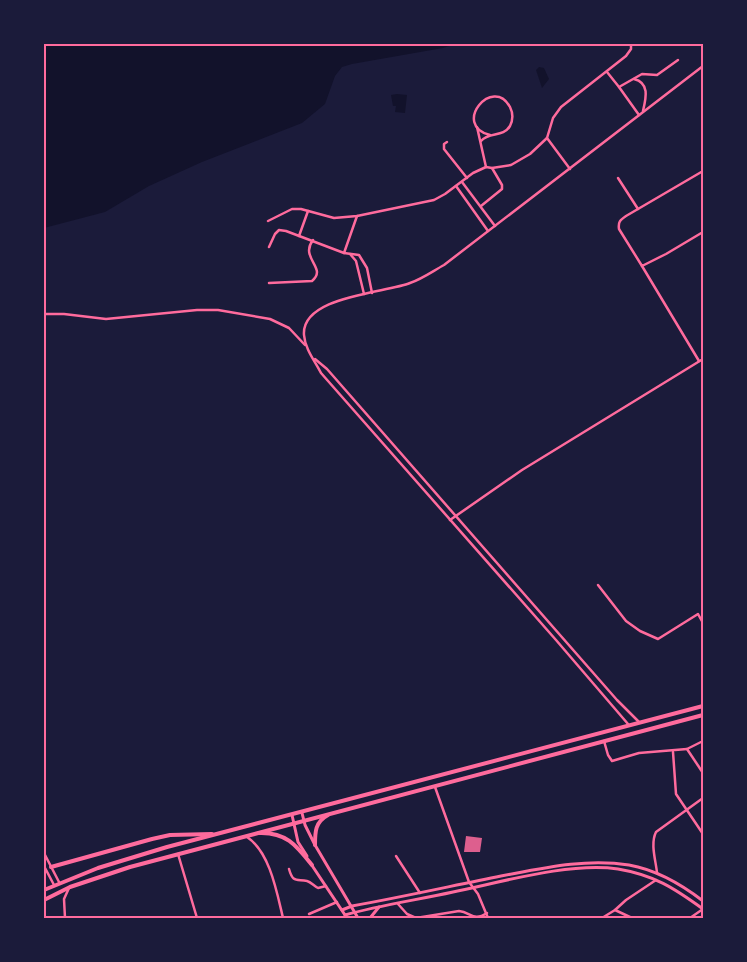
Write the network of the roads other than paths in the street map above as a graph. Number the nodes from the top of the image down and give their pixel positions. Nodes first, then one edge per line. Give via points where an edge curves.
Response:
1 (631, 44) edge
2 (678, 60) dead end
3 (703, 66) edge
4 (607, 72) junction
5 (632, 79) junction
6 (618, 87) junction
7 (641, 114) junction
8 (476, 126) junction
9 (490, 135) junction
10 (547, 138) junction
11 (481, 141) junction
12 (447, 142) dead end
13 (486, 167) junction
14 (492, 168) junction
15 (570, 169) junction
16 (703, 171) edge
17 (467, 178) junction
18 (618, 178) dead end
19 (462, 182) junction
20 (456, 186) junction
21 (481, 206) junction
22 (638, 209) junction
23 (308, 210) junction
24 (357, 216) junction
25 (268, 222) dead end
26 (495, 226) junction
27 (488, 231) junction
28 (703, 232) edge
29 (299, 236) junction
30 (312, 240) junction
31 (269, 247) dead end
32 (344, 253) junction
33 (350, 254) junction
34 (642, 266) junction
35 (269, 283) dead end
36 (372, 293) junction
37 (364, 294) junction
38 (44, 314) edge
39 (306, 346) junction
40 (313, 358) junction
41 (703, 359) edge
42 (699, 361) junction
43 (347, 392) junction
44 (342, 397) junction
45 (422, 478) junction
46 (417, 483) junction
47 (456, 515) junction
48 (450, 520) junction
49 (598, 585) dead end
50 (703, 622) edge
51 (703, 706) edge
52 (703, 715) edge
53 (639, 722) junction
54 (628, 724) junction
55 (604, 741) junction
56 (703, 741) edge
57 (687, 749) junction
58 (672, 751) junction
59 (703, 773) edge
60 (434, 787) junction
61 (703, 798) edge
62 (687, 810) junction
63 (337, 811) junction
64 (302, 812) junction
65 (292, 815) junction
66 (304, 820) junction
67 (294, 822) junction
68 (222, 833) junction
69 (252, 834) junction
70 (703, 834) edge
71 (245, 835) junction
72 (315, 846) junction
73 (44, 853) edge
74 (178, 854) junction
75 (396, 856) dead end
76 (312, 864) junction
77 (44, 866) edge
78 (51, 867) junction
79 (289, 869) dead end
80 (658, 874) junction
81 (657, 880) junction
82 (59, 882) junction
83 (470, 882) junction
84 (54, 885) junction
85 (326, 886) junction
86 (70, 887) junction
87 (472, 888) junction
88 (44, 890) edge
89 (420, 893) junction
90 (44, 900) edge
91 (703, 901) edge
92 (337, 902) junction
93 (398, 904) junction
94 (352, 906) junction
95 (379, 907) junction
96 (703, 909) edge
97 (342, 910) junction
98 (615, 910) junction
99 (355, 912) junction
100 (486, 913) junction
101 (309, 914) dead end
102 (346, 916) edge
103 (428, 917) edge
104 (65, 918) edge
105 (198, 918) edge
106 (283, 918) edge
107 (358, 918) edge
108 (370, 918) edge
109 (488, 918) edge
110 (602, 918) edge
111 (632, 918) edge
112 (690, 918) edge

1 - 4 street via 626,56
2 - 5 street via 657,75 642,74
3 - 7 street
4 - 6 street
4 - 10 street via 561,107 552,118
5 - 6 street
5 - 7 street via 642,82 646,89
6 - 7 street
7 - 15 street
8 - 9 street
8 - 9 street via 474,118 479,104 490,98 502,100 512,112 511,125 503,133
8 - 11 street
9 - 11 street
10 - 14 street via 530,154 511,165
10 - 15 street
11 - 13 street
12 - 17 street via 444,149
13 - 14 street
13 - 17 street
14 - 21 street via 502,188
15 - 26 street
16 - 22 street
17 - 19 street
18 - 22 street
19 - 20 street
19 - 21 street
20 - 24 street via 434,200
20 - 27 street
21 - 26 street
22 - 34 street via 618,224
23 - 24 street via 334,218
23 - 25 street via 292,210
23 - 29 street
24 - 32 street
26 - 27 street
27 - 36 street via 419,280
28 - 34 street
29 - 30 street
29 - 31 street via 279,230
30 - 32 street
30 - 35 street via 308,254 317,270 316,278 312,281
32 - 33 street
33 - 36 street via 362,257
33 - 37 street via 356,261
34 - 42 street
36 - 37 street
37 - 39 street via 338,300 317,310 306,322
38 - 39 street via 106,319 218,310 270,319 289,328
39 - 40 street
40 - 43 street
40 - 44 street via 321,373
41 - 42 street
42 - 47 street via 522,470
43 - 44 street
43 - 45 street
44 - 46 street
45 - 46 street
45 - 47 street
46 - 48 street
47 - 48 street
47 - 53 street
48 - 54 street
49 - 50 street via 626,621 658,639 698,614
51 - 53 highway
52 - 55 highway
53 - 54 highway
54 - 64 highway
55 - 58 street via 612,761 639,753
55 - 60 highway
56 - 57 street
57 - 58 street
57 - 59 street
58 - 62 street via 676,794
60 - 63 highway
60 - 83 street
61 - 62 street
62 - 70 street
62 - 80 street via 659,829 653,838
63 - 66 highway
63 - 72 highway via 318,824
64 - 65 highway
64 - 66 street
65 - 67 street
65 - 68 highway
66 - 67 highway
66 - 72 street
67 - 69 highway
67 - 76 street via 298,842
68 - 78 highway via 152,838
68 - 82 highway via 126,859
69 - 71 highway
69 - 76 highway via 279,835 295,844
71 - 74 highway
71 - 106 street via 264,856
72 - 94 street
73 - 78 street
74 - 86 highway
74 - 105 street
75 - 89 street
76 - 85 street
77 - 84 street
78 - 82 street
79 - 85 street via 297,881 310,882 318,888
80 - 83 street via 630,865 589,862
80 - 91 street via 683,886
81 - 87 street via 619,870 576,868
81 - 96 street via 673,887
81 - 98 street
82 - 84 highway
83 - 87 street
83 - 89 street
84 - 88 highway
85 - 92 street
86 - 90 highway
86 - 104 street via 64,899
87 - 93 street
87 - 100 street
89 - 94 street
92 - 97 street
92 - 101 street
93 - 95 street
93 - 103 street via 413,917
94 - 97 street
94 - 99 street
95 - 99 street
95 - 108 street
96 - 112 street
97 - 102 street
98 - 110 street
98 - 111 street
99 - 102 street
99 - 107 street
100 - 103 street via 472,917 459,911
100 - 109 street

